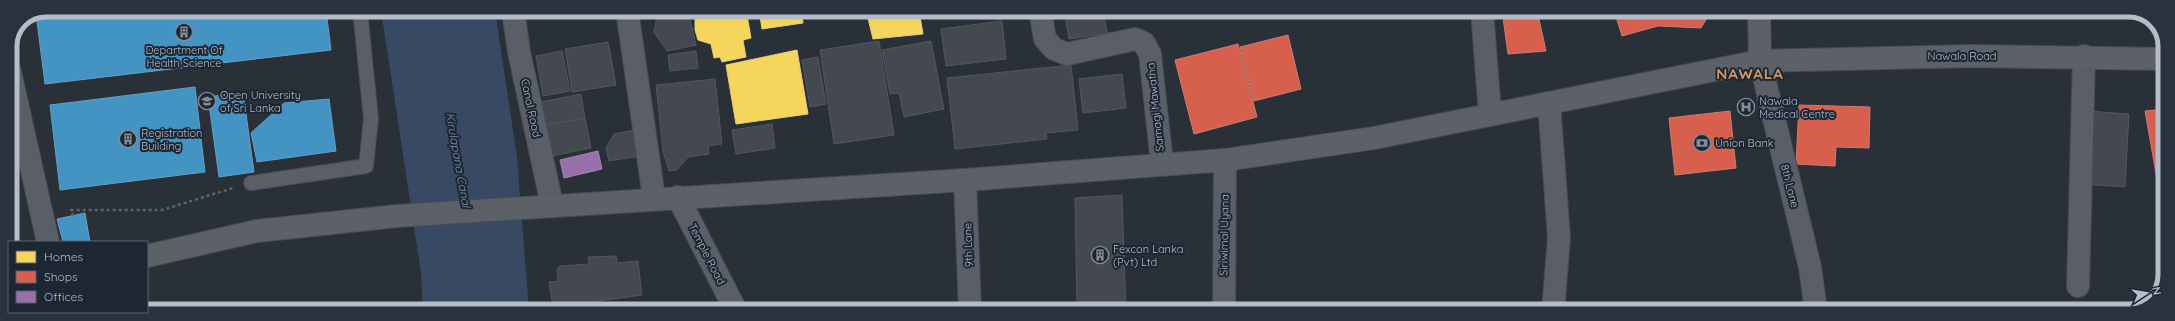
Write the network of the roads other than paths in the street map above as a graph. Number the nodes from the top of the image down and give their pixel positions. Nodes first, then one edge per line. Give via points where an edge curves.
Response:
1 (361, 17) edge
2 (514, 17) edge
3 (628, 17) edge
4 (1041, 17) edge
5 (1483, 17) edge
6 (1759, 17) edge
7 (2084, 56) junction
8 (2158, 59) edge
9 (1760, 61) junction
10 (17, 103) edge
11 (1549, 103) junction
12 (1490, 114) junction
13 (1225, 160) junction
14 (1162, 163) junction
15 (965, 180) junction
16 (251, 183) road end
17 (678, 197) junction
18 (654, 198) junction
19 (550, 205) junction
20 (48, 241) edge
21 (148, 256) edge
22 (2078, 286) dead end
23 (732, 304) edge
24 (970, 304) edge
25 (1224, 304) edge
26 (1554, 304) edge
27 (1815, 304) edge

1 - 16 lane via 371,119 366,166
2 - 19 street, Canal Road
3 - 18 street
4 - 14 street, Samagi Mawatha via 1045,39 1054,49 1067,54 1135,39 1144,43 1150,54
5 - 12 street
6 - 9 main road
7 - 8 main road, Nawala Road
7 - 9 main road, Nawala Road via 1877,57
7 - 22 street
9 - 11 main road, Nawala Road
9 - 27 street, 8th Lane via 1810,267
10 - 20 street
11 - 12 main road, Nawala Road
11 - 26 street via 1559,238
12 - 13 main road, Nawala Road via 1374,138
13 - 14 main road, Nawala Road
13 - 25 street, Siriwimal Uyana
14 - 15 main road, Nawala Road
15 - 17 main road, Nawala Road
15 - 24 street, 9th Lane
17 - 18 main road, Nawala Road
17 - 23 street, Temple Road
18 - 19 main road, Nawala Road
19 - 21 main road, Nawala Road via 397,216 257,231

